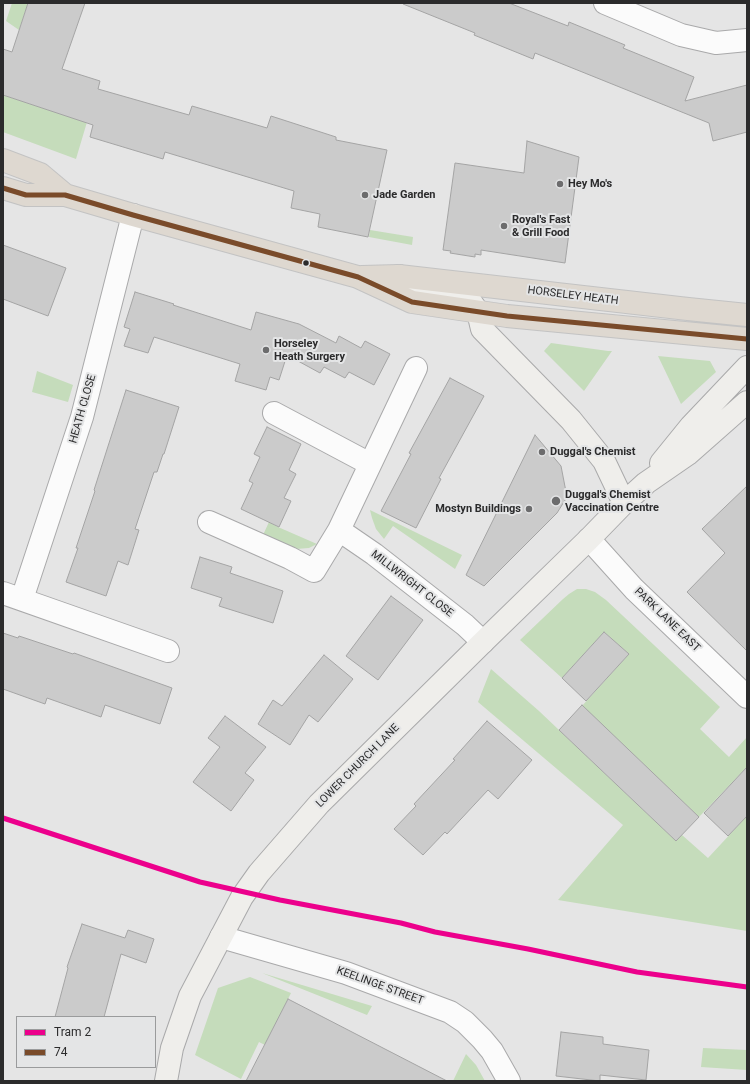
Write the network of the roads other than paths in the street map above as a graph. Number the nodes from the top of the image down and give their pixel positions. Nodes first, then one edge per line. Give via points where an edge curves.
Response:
1 (605, 3) edge
2 (747, 40) edge
3 (3, 160) edge
4 (3, 188) edge
5 (65, 195) junction
6 (133, 215) junction
7 (399, 276) junction
8 (358, 277) junction
9 (478, 312) junction
10 (747, 315) edge
11 (747, 339) edge
12 (747, 367) edge
13 (416, 368) dead end
14 (747, 402) edge
15 (274, 413) dead end
16 (370, 464) junction
17 (646, 483) junction
18 (624, 503) junction
19 (208, 522) dead end
20 (339, 530) junction
21 (589, 539) junction
22 (12, 596) edge
23 (483, 642) junction
24 (168, 651) dead end
25 (747, 697) edge
26 (221, 936) junction
27 (166, 1081) edge
28 (508, 1081) edge

1 - 2 street via 681,35 716,43
3 - 5 highway, HORSELEY HEATH via 40,174
4 - 5 highway, HORSELEY HEATH via 26,195
5 - 6 highway, HORSELEY HEATH
6 - 8 highway, HORSELEY HEATH
6 - 22 street, HEATH CLOSE via 82,417
7 - 8 highway, HORSELEY HEATH
7 - 9 main road via 414,289 469,299
7 - 10 highway, HORSELEY HEATH
8 - 9 highway, HORSELEY HEATH via 412,302
9 - 11 highway, HORSELEY HEATH
9 - 18 main road via 482,330 571,420 604,461
12 - 17 main road via 691,426
13 - 16 street
14 - 17 main road via 688,454
15 - 16 street
16 - 20 street
17 - 18 main road
18 - 21 main road, LOWER CHURCH LANE
19 - 20 street via 314,571
20 - 23 street, MILLWRIGHT CLOSE via 374,554
21 - 23 main road, LOWER CHURCH LANE
21 - 25 street, PARK LANE EAST via 634,588
22 - 24 street, HEATH CLOSE
23 - 26 main road, LOWER CHURCH LANE via 319,804 259,873 242,897
26 - 27 main road, LOWER CHURCH LANE via 190,996 172,1048
26 - 28 street, KEELINGE STREET via 346,973 450,1012 465,1022 489,1047

